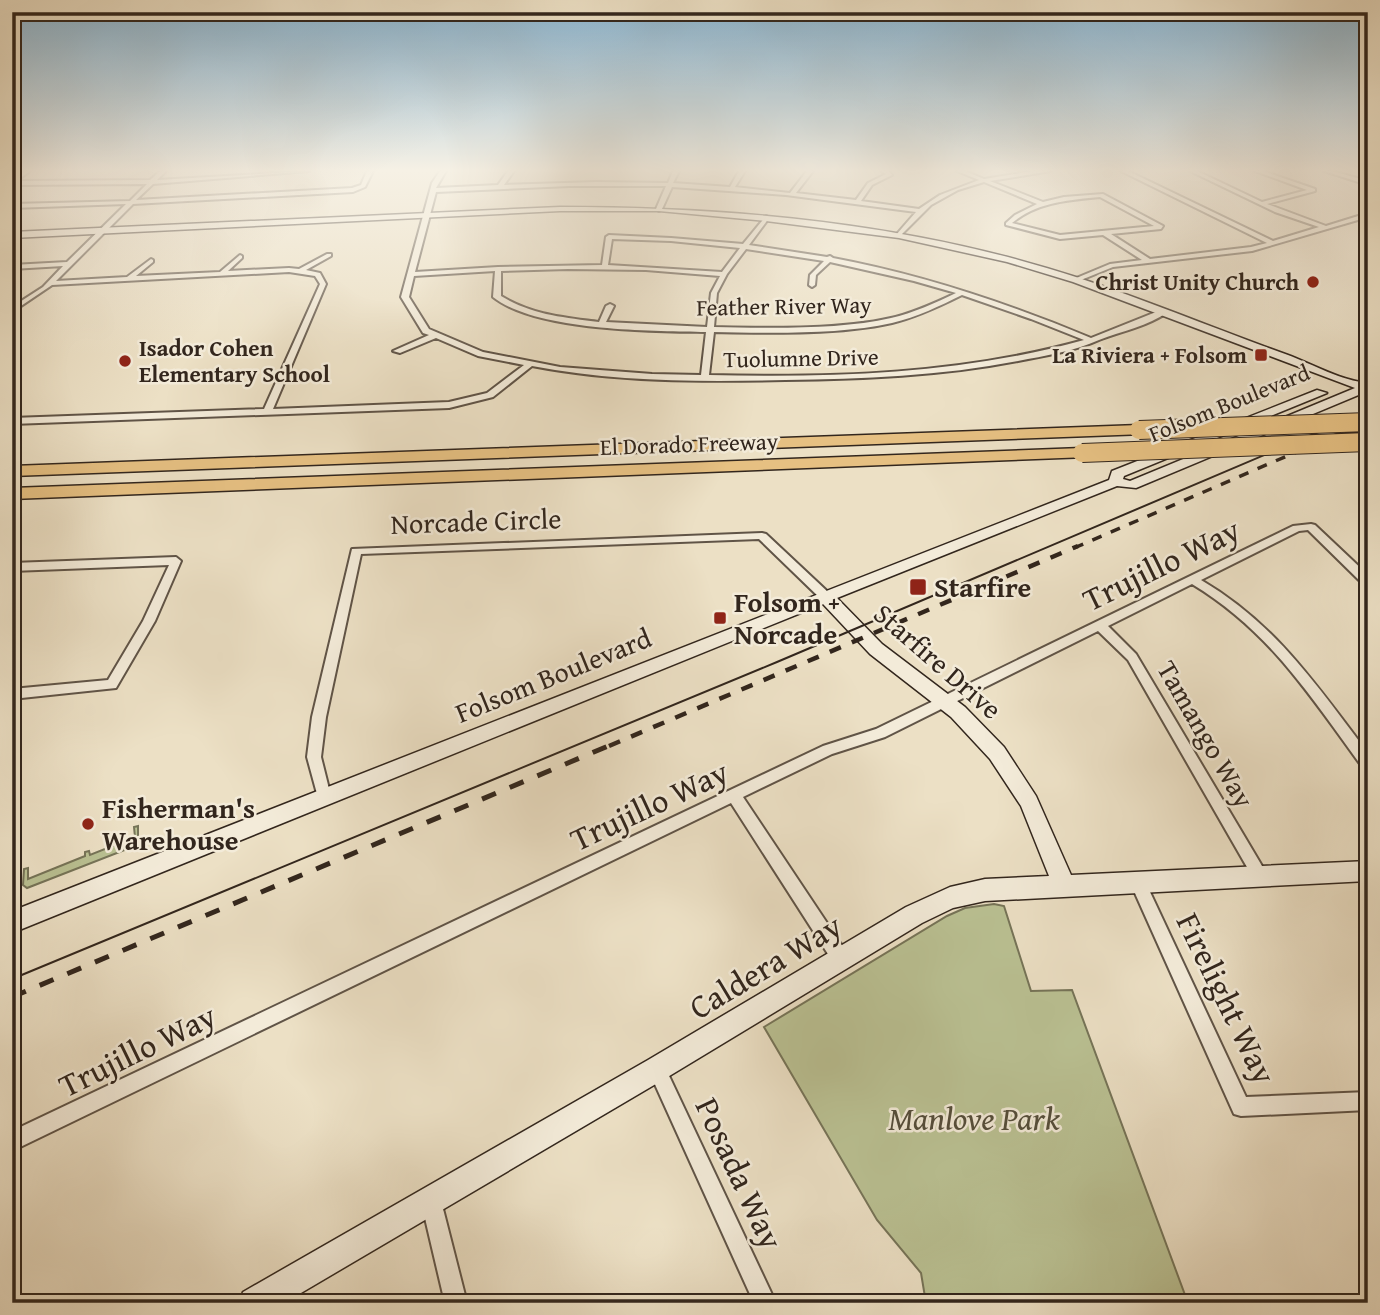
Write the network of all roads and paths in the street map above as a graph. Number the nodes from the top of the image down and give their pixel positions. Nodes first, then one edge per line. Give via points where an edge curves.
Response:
1 (60, 232) edge
2 (102, 232) edge
3 (423, 232) edge
4 (757, 232) edge
5 (878, 232) edge
6 (901, 232) edge
7 (1040, 232) edge
8 (1111, 232) edge
9 (1250, 232) edge
10 (1307, 232) edge
11 (1105, 233) junction
12 (12, 235) edge
13 (899, 235) junction
14 (1272, 243) junction
15 (747, 247) junction
16 (329, 255) dead end
17 (240, 257) dead end
18 (830, 258) junction
19 (151, 261) dead end
20 (1149, 261) junction
21 (69, 264) junction
22 (605, 265) junction
23 (12, 267) edge
24 (498, 269) junction
25 (302, 270) junction
26 (221, 274) junction
27 (412, 274) junction
28 (724, 274) junction
29 (128, 279) junction
30 (1076, 280) junction
31 (50, 283) junction
32 (811, 285) dead end
33 (962, 292) junction
34 (610, 306) dead end
35 (12, 310) edge
36 (1164, 312) junction
37 (600, 324) junction
38 (710, 328) junction
39 (436, 335) junction
40 (1092, 341) junction
41 (397, 351) dead end
42 (529, 365) junction
43 (705, 379) junction
44 (1349, 381) junction
45 (1367, 383) edge
46 (267, 412) junction
47 (12, 421) edge
48 (1368, 422) edge
49 (1139, 430) joint
50 (1368, 442) edge
51 (12, 471) edge
52 (1116, 482) junction
53 (12, 494) edge
54 (12, 567) edge
55 (1193, 580) junction
56 (1368, 582) edge
57 (825, 596) junction
58 (1099, 625) junction
59 (12, 694) edge
60 (944, 700) junction
61 (1368, 764) edge
62 (734, 795) junction
63 (324, 797) junction
64 (1368, 871) edge
65 (1260, 876) junction
66 (1138, 882) junction
67 (1064, 886) junction
68 (12, 922) edge
69 (841, 959) junction
70 (657, 1069) junction
71 (1368, 1101) edge
72 (12, 1141) edge
73 (430, 1199) junction
74 (254, 1303) edge
75 (456, 1303) edge
76 (765, 1303) edge

1 - 12 street
2 - 21 street
3 - 27 street, Tuolumne Drive
4 - 15 street
5 - 13 street
6 - 13 street
7 - 11 street via 1060,237
8 - 11 street
9 - 14 street
10 - 14 street
11 - 20 street
13 - 30 street
14 - 20 street via 1224,254
15 - 18 street
15 - 22 street via 609,237
15 - 28 street
16 - 25 street
17 - 26 street
18 - 32 street via 813,275
18 - 33 street
19 - 29 street
20 - 30 street via 1112,265
21 - 23 street
21 - 31 street
22 - 24 street
22 - 28 street
24 - 27 street
24 - 37 street, Feather River Way via 495,292 506,305 539,317
25 - 26 street
25 - 46 street via 320,276 323,284
26 - 29 street
27 - 39 street, Tuolumne Drive via 405,297 407,310 415,322
28 - 38 street via 712,301
29 - 31 street
30 - 36 street
31 - 35 street
33 - 38 street, Feather River Way via 923,312 871,324
33 - 40 street
34 - 37 street
36 - 40 street, Tuolumne Drive
36 - 44 street
37 - 38 street, Feather River Way
38 - 43 street
39 - 41 street
39 - 42 street, Tuolumne Drive
40 - 43 street, Tuolumne Drive via 989,364 903,374 811,380
42 - 43 street, Tuolumne Drive
42 - 46 street via 500,389 464,403
44 - 45 street
44 - 52 street, Folsom Boulevard via 1117,474
45 - 52 street, Folsom Boulevard via 1131,485
46 - 47 street
48 - 49 highway, El Dorado Freeway, bridge
49 - 51 highway, El Dorado Freeway
50 - 53 highway, El Dorado Freeway, bridge
52 - 57 street, Folsom Boulevard
54 - 59 street via 176,561 149,621 112,685
55 - 56 street, Trujillo Way via 1297,528 1311,527
55 - 58 street, Trujillo Way
55 - 61 street via 1258,623
57 - 60 street, Starfire Drive via 887,659
57 - 63 street, Folsom Boulevard
57 - 63 street, Norcade Circle via 762,536 356,551 315,745
58 - 60 street, Trujillo Way
58 - 65 street, Tamango Way via 1132,657
60 - 62 street, Trujillo Way via 880,733 828,750
60 - 67 street, Starfire Drive via 1008,768 1033,812
62 - 69 street
62 - 72 street, Trujillo Way
63 - 68 street, Folsom Boulevard
64 - 65 street, Caldera Way
65 - 66 street, Caldera Way
66 - 67 street, Caldera Way
66 - 71 street, Firelight Way via 1241,1107
67 - 69 street, Caldera Way via 985,890 950,898
69 - 70 street, Caldera Way
70 - 73 street, Caldera Way
70 - 76 street, Posada Way
73 - 74 street, Caldera Way
73 - 75 street

